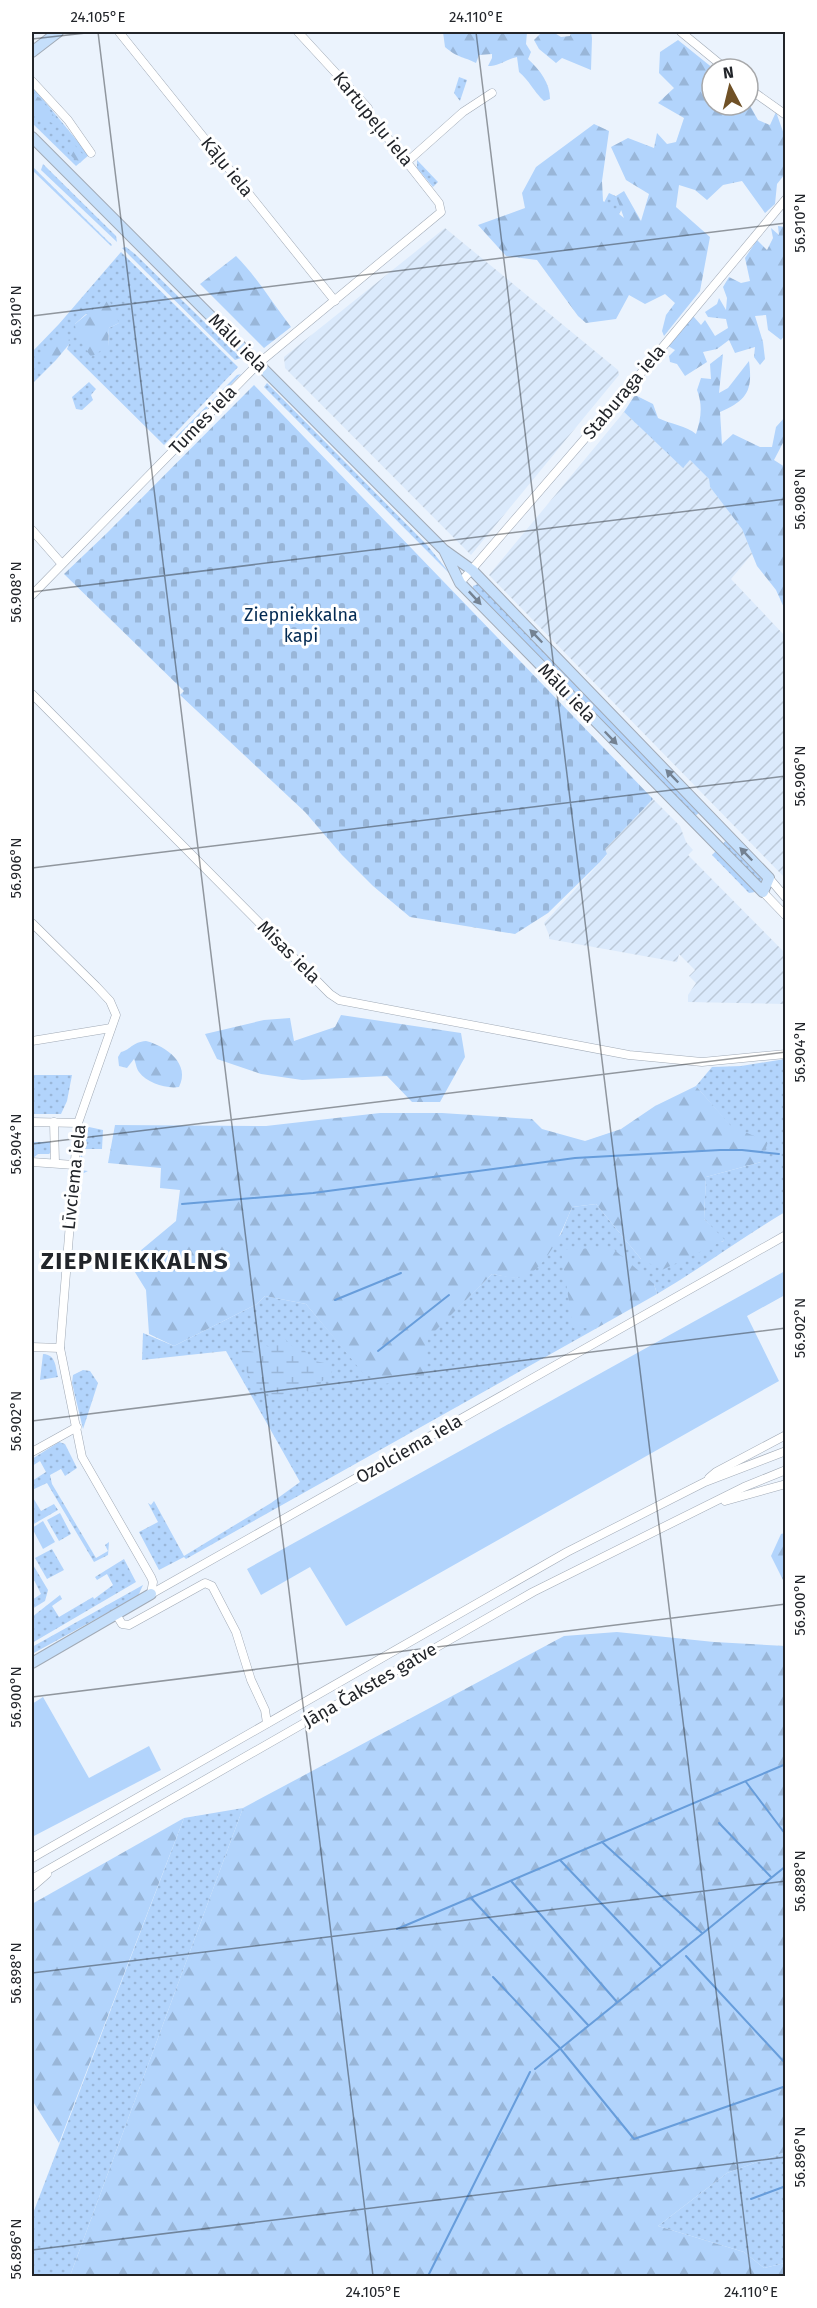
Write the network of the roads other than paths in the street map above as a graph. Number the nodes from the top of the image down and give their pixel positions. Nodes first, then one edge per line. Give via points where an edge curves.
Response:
1 (58, 32) edge
2 (118, 32) edge
3 (298, 32) edge
4 (681, 32) edge
5 (32, 52) edge
6 (711, 57) edge
7 (32, 81) edge
8 (492, 93) dead end
9 (760, 97) edge
10 (786, 115) edge
11 (32, 137) edge
12 (91, 153) dead end
13 (408, 161) junction
14 (786, 199) edge
15 (441, 212) joint
16 (335, 301) junction
17 (259, 363) junction
18 (32, 530) edge
19 (444, 550) junction
20 (61, 563) junction
21 (472, 570) junction
22 (460, 583) junction
23 (32, 595) edge
24 (32, 694) edge
25 (712, 818) junction
26 (701, 830) junction
27 (769, 878) junction
28 (763, 892) junction
29 (786, 898) edge
30 (786, 916) edge
31 (32, 923) edge
32 (111, 1028) junction
33 (32, 1041) edge
34 (786, 1054) edge
35 (32, 1122) edge
36 (54, 1122) junction
37 (78, 1123) junction
38 (32, 1162) edge
39 (55, 1163) junction
40 (74, 1165) junction
41 (786, 1235) edge
42 (32, 1347) edge
43 (60, 1348) junction
44 (77, 1427) junction
45 (786, 1435) edge
46 (786, 1450) edge
47 (32, 1452) edge
48 (786, 1470) edge
49 (705, 1482) junction
50 (786, 1484) edge
51 (714, 1503) junction
52 (152, 1594) junction
53 (116, 1614) junction
54 (32, 1663) edge
55 (267, 1723) junction
56 (32, 1858) edge
57 (58, 1865) junction
58 (32, 1879) edge
59 (32, 1887) edge

1 - 5 street
2 - 16 street, Kāļu iela
3 - 13 street, Kartupeļu iela via 368,108 368,113
4 - 6 street
7 - 12 street via 68,120
8 - 13 street via 463,112
9 - 10 street
11 - 17 street, Mālu iela
13 - 15 street, Kartupeļu iela via 439,202
14 - 21 street, Staburaga iela
15 - 16 street, Tumes iela
16 - 17 street, Tumes iela
17 - 19 street, Mālu iela
17 - 20 street, Tumes iela
18 - 20 street
19 - 21 street, Mālu iela
19 - 22 street, Mālu iela
20 - 23 street, Tumes iela
21 - 22 street, Staburaga iela
25 -> 21 street, Mālu iela
22 -> 26 street, Mālu iela
24 - 34 street, Misas iela via 339,1000 629,1055 702,1062
25 - 26 street
27 -> 25 street, Mālu iela
26 - 28 street, Mālu iela
27 - 28 street
27 - 29 street, Mālu iela
28 - 30 street, Mālu iela
31 - 32 street, Līvciema iela via 110,1001 116,1015
32 - 33 street
32 - 37 street, Līvciema iela
35 - 36 street
36 - 37 street
36 - 39 street
37 - 40 street, Līvciema iela
38 - 39 street
39 - 40 street
40 - 43 street, Līvciema iela
41 - 52 street, Ozolciema iela
42 - 43 street
43 - 44 street, Līvciema iela
44 - 47 street
44 - 52 street, Līvciema iela via 82,1457 151,1577
45 - 49 street, Jāņa Čakstes gatve via 716,1472
46 - 49 street, Jāņa Čakstes gatve
48 - 51 street, Jāņa Čakstes gatve
49 - 55 street, Jāņa Čakstes gatve via 567,1552
50 - 51 street, Jāņa Čakstes gatve
51 - 57 street, Jāņa Čakstes gatve via 533,1592
52 - 53 street, Ozolciema iela
53 - 54 street, Ozolciema iela
53 - 55 street via 122,1624 129,1625 205,1582 212,1586 236,1632
55 - 56 street, Jāņa Čakstes gatve
57 - 58 street, Jāņa Čakstes gatve
57 - 59 street

